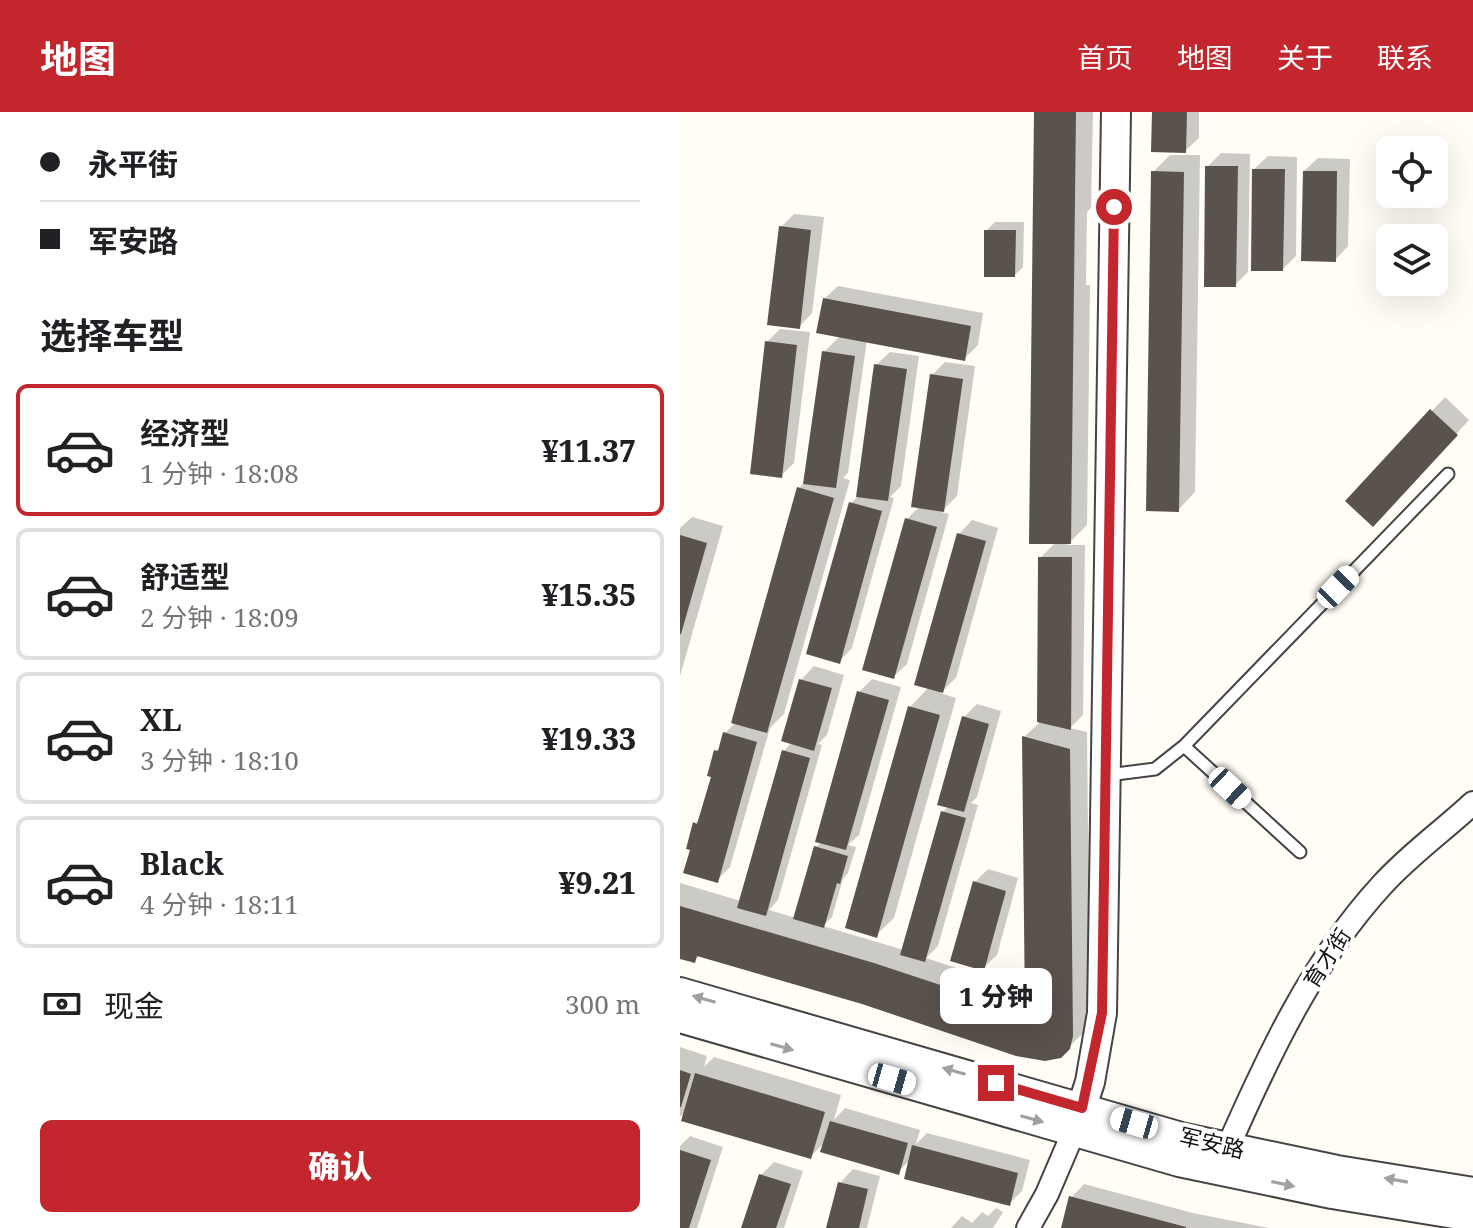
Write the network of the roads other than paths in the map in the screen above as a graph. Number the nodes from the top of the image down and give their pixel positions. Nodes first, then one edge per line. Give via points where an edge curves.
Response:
1 (1116, 112) edge
2 (1448, 474) dead end
3 (1184, 746) junction
4 (1106, 776) junction
5 (1473, 803) edge
6 (1300, 852) dead end
7 (680, 992) edge
8 (680, 1018) edge
9 (1078, 1120) junction
10 (1228, 1147) junction
11 (1473, 1192) edge
12 (1473, 1217) edge
13 (1028, 1228) edge

1 - 4 street
2 - 3 lane
3 - 4 lane via 1155,769
3 - 6 lane
4 - 9 street via 1102,1013
5 - 10 street, 育才街 via 1400,866 1337,940 1279,1038
9 -> 7 street, 军安路
8 -> 9 street, 军安路
9 - 10 street, 军安路
9 -> 12 street, 军安路 via 1210,1168
9 - 13 street
11 -> 10 street, 军安路

